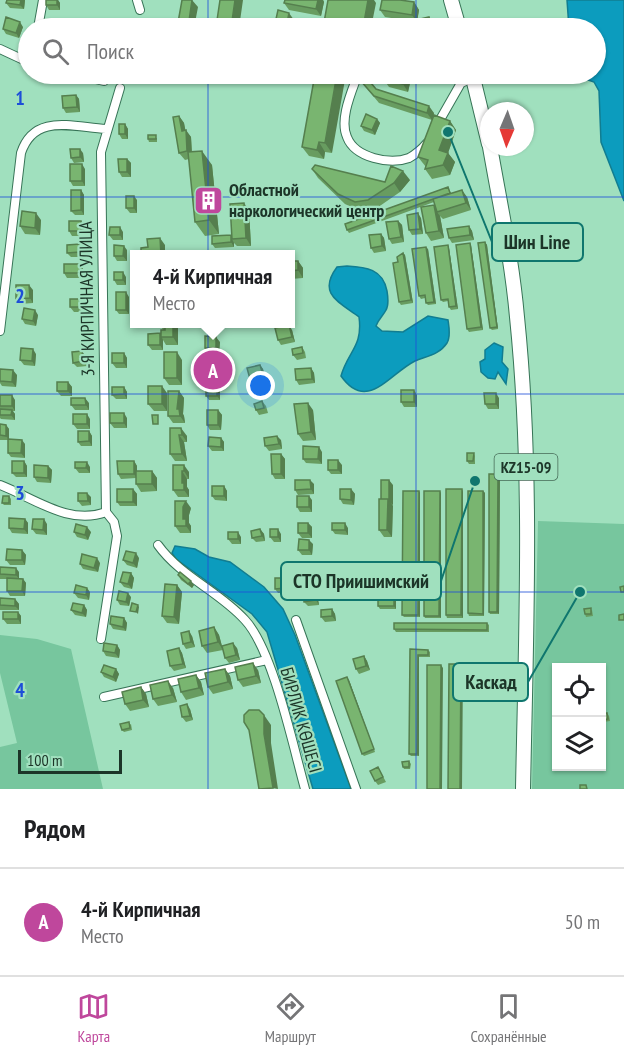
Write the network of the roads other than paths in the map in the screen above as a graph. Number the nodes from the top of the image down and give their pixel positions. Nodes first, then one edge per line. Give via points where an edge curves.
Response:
1 (43, 0) edge
2 (137, 0) edge
3 (451, 0) edge
4 (140, 10) dead end
5 (40, 18) edge
6 (456, 18) edge
7 (0, 49) edge
8 (18, 57) edge
9 (355, 84) edge
10 (460, 84) edge
11 (474, 84) edge
12 (120, 88) dead end
13 (480, 109) edge
14 (106, 129) junction
15 (491, 156) edge
16 (0, 331) edge
17 (0, 485) edge
18 (106, 512) junction
19 (158, 545) dead end
20 (297, 620) dead end
21 (101, 639) dead end
22 (267, 660) junction
23 (104, 697) dead end
24 (305, 789) edge
25 (356, 789) edge
26 (523, 789) edge

1 - 5 street
2 - 4 street
3 - 6 highway
7 - 8 street
9 - 10 street via 346,110 347,137 359,152 397,160 418,153 427,144
11 - 13 highway, KZ15-09
12 - 14 street, 3-Я КИРПИЧНАЯ УЛИЦА
14 - 16 street via 46,125 27,138 21,153
14 - 18 street, 3-Я КИРПИЧНАЯ УЛИЦА via 101,152
15 - 26 highway, KZ15-09 via 512,272 523,398
17 - 18 street via 64,512 91,516
18 - 21 street, 3-Я КИРПИЧНАЯ УЛИЦА via 114,522 117,536
19 - 22 street, БИРЛИК КӨШЕСІ via 174,564 243,617 256,632
20 - 25 street
22 - 23 street
22 - 24 street, БИРЛИК КӨШЕСІ

